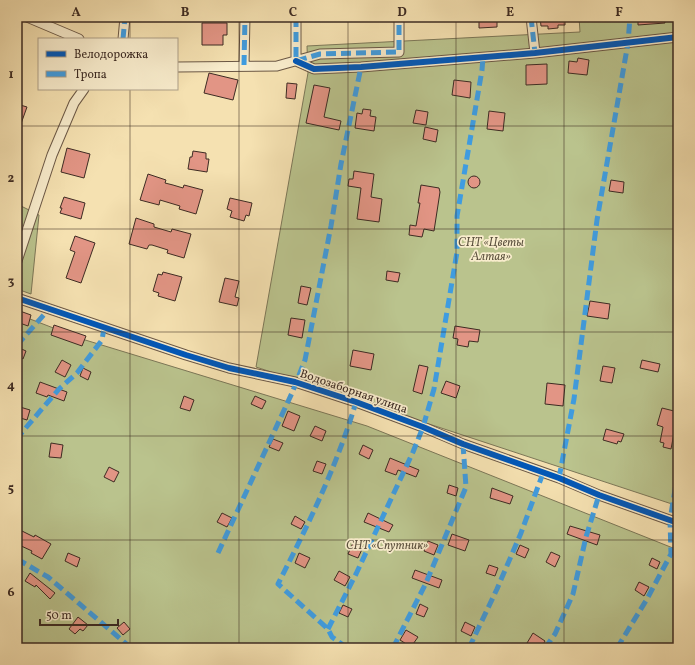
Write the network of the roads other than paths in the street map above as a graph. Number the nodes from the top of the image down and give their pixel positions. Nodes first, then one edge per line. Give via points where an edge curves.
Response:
1 (27, 17) edge
2 (125, 17) edge
3 (244, 17) edge
4 (296, 17) edge
5 (399, 17) edge
6 (531, 17) edge
7 (678, 37) edge
8 (77, 38) edge
9 (123, 38) edge
10 (535, 53) junction
11 (296, 61) junction
12 (244, 65) junction
13 (178, 67) edge
14 (83, 90) edge
15 (17, 261) edge
16 (17, 298) edge
17 (678, 523) edge

1 - 8 street
2 - 9 street
3 - 12 street
4 - 11 street
5 - 11 street via 399,52 320,54
6 - 10 street
7 - 10 street
10 - 11 street via 314,69
11 - 12 street via 276,66
12 - 13 street
14 - 15 street via 74,103 52,155
16 - 17 street, Водозаборная улица via 186,355 229,368 295,382 356,402

